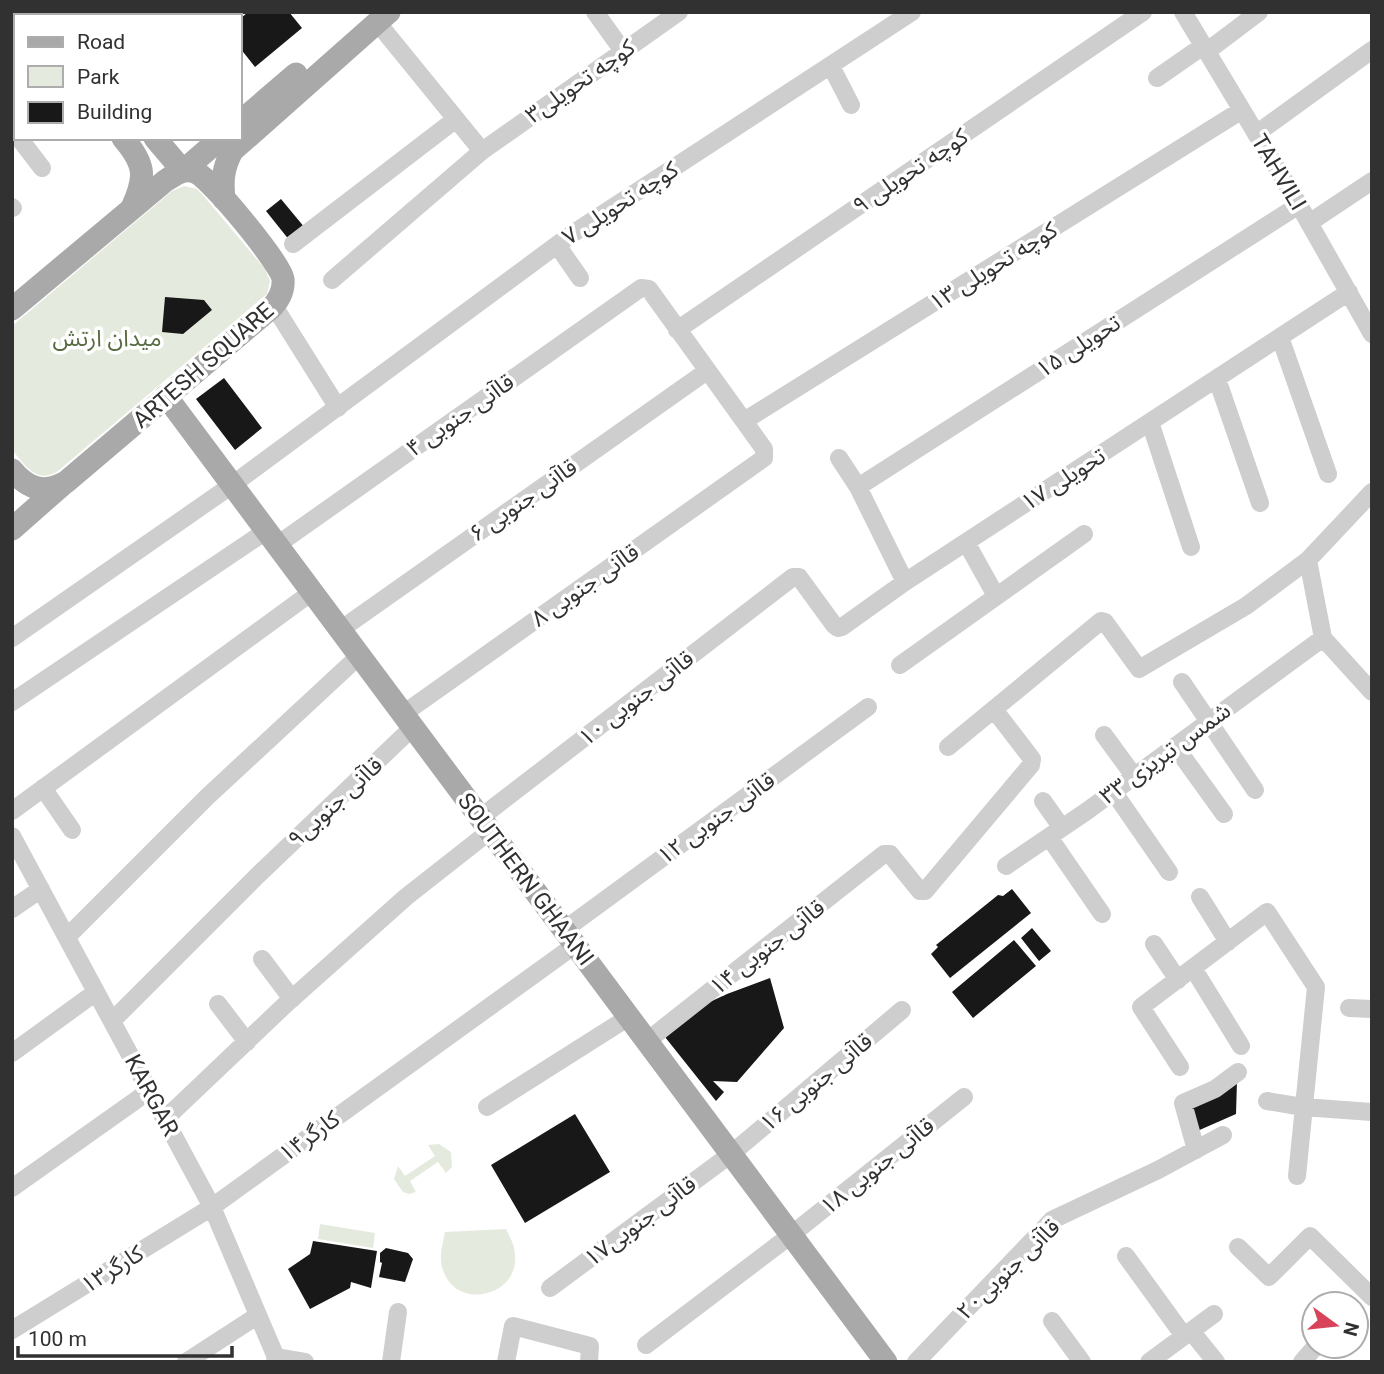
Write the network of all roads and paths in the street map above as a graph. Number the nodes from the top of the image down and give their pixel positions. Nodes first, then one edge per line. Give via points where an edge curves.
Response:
1 (595, 12) edge
2 (679, 12) edge
3 (912, 12) edge
4 (1143, 12) edge
5 (1183, 12) edge
6 (1259, 12) edge
7 (378, 16) edge
8 (1205, 49) junction
9 (1372, 50) edge
10 (622, 51) junction
11 (831, 66) junction
12 (1157, 78) dead end
13 (851, 105) dead end
14 (270, 106) junction
15 (1242, 110) junction
16 (456, 119) junction
17 (242, 121) edge
18 (1256, 134) junction
19 (242, 139) edge
20 (20, 140) edge
21 (219, 140) edge
22 (241, 140) edge
23 (141, 141) edge
24 (482, 151) junction
25 (42, 168) dead end
26 (183, 171) junction
27 (1372, 181) edge
28 (224, 199) junction
29 (1299, 205) junction
30 (132, 208) junction
31 (1309, 223) junction
32 (293, 244) dead end
33 (557, 245) junction
34 (580, 278) dead end
35 (332, 280) dead end
36 (1349, 292) junction
37 (274, 306) junction
38 (12, 309) edge
39 (677, 330) junction
40 (1372, 334) edge
41 (1280, 337) junction
42 (707, 371) junction
43 (1217, 379) junction
44 (166, 397) junction
45 (338, 408) junction
46 (744, 421) junction
47 (1150, 422) junction
48 (839, 458) dead end
49 (1328, 474) dead end
50 (15, 477) edge
51 (66, 482) junction
52 (232, 485) junction
53 (858, 487) junction
54 (1372, 492) edge
55 (1260, 503) dead end
56 (12, 529) edge
57 (1084, 534) dead end
58 (272, 538) junction
59 (966, 542) junction
60 (1191, 547) dead end
61 (1308, 560) junction
62 (793, 577) joint
63 (905, 582) junction
64 (312, 592) junction
65 (996, 596) junction
66 (340, 630) junction
67 (12, 638) edge
68 (1323, 638) junction
69 (359, 656) junction
70 (900, 665) dead end
71 (1182, 682) dead end
72 (1372, 692) edge
73 (12, 702) edge
74 (868, 707) dead end
75 (999, 716) dead end
76 (1209, 720) junction
77 (408, 721) junction
78 (1104, 735) dead end
79 (1175, 746) junction
80 (947, 747) dead end
81 (1134, 776) junction
82 (43, 788) junction
83 (1255, 790) dead end
84 (1113, 791) junction
85 (1043, 801) dead end
86 (12, 811) edge
87 (1224, 814) dead end
88 (485, 825) junction
89 (72, 830) dead end
90 (1055, 832) junction
91 (12, 836) edge
92 (1006, 866) dead end
93 (1169, 872) dead end
94 (41, 889) junction
95 (1200, 897) dead end
96 (12, 909) edge
97 (1102, 914) dead end
98 (67, 937) junction
99 (570, 938) junction
100 (1228, 942) junction
101 (1154, 944) dead end
102 (262, 959) dead end
103 (1193, 968) junction
104 (1178, 980) junction
105 (96, 992) junction
106 (292, 999) junction
107 (218, 1004) dead end
108 (1349, 1008) dead end
109 (1372, 1009) edge
110 (902, 1010) dead end
111 (629, 1017) junction
112 (112, 1020) junction
113 (467, 1022) joint
114 (647, 1041) junction
115 (247, 1042) junction
116 (1241, 1046) dead end
117 (12, 1053) edge
118 (1180, 1067) dead end
119 (1238, 1072) dead end
120 (149, 1091) junction
121 (964, 1097) dead end
122 (1267, 1101) dead end
123 (487, 1107) dead end
124 (1303, 1107) junction
125 (1372, 1112) edge
126 (165, 1119) junction
127 (1223, 1135) dead end
128 (1196, 1150) junction
129 (731, 1154) junction
130 (1297, 1177) dead end
131 (12, 1188) edge
132 (212, 1207) junction
133 (791, 1236) junction
134 (1238, 1247) dead end
135 (1126, 1256) dead end
136 (550, 1288) dead end
137 (1357, 1290) edge
138 (398, 1312) dead end
139 (1214, 1314) dead end
140 (257, 1316) junction
141 (1052, 1321) dead end
142 (12, 1330) edge
143 (1187, 1334) junction
144 (646, 1345) dead end
145 (277, 1359) edge
146 (186, 1362) edge
147 (305, 1362) edge
148 (391, 1362) edge
149 (506, 1362) edge
150 (589, 1362) edge
151 (886, 1362) edge
152 (916, 1362) edge
153 (1083, 1362) edge
154 (1149, 1362) edge
155 (1216, 1362) edge

1 - 10 street
2 - 10 street, کوچه تحویلی۳
3 - 11 street, کوچه تحویلی ۷
4 - 39 street, کوچه تحویلی ۹
5 - 8 street, TAHVILI
6 - 8 street
7 - 14 main road
7 - 16 street
8 - 12 street
8 - 15 street, TAHVILI
9 - 18 street
10 - 24 street, کوچه تحویلی۳
11 - 13 street
11 - 33 street, کوچه تحویلی ۷
14 - 17 main road
14 - 19 main road
15 - 18 street, TAHVILI
15 - 46 street, کوچه تحویلی ۱۳
16 - 24 street
16 - 32 street
18 - 29 street, TAHVILI
20 - 25 street
21 - 26 main road
22 - 28 main road via 224,165
23 - 26 main road
23 - 30 main road via 142,185
24 - 35 street, کوچه تحویلی۳
26 - 28 main road, ARTESH SQUARE via 204,177
26 - 30 main road
27 - 31 street
28 - 37 main road, ARTESH SQUARE via 281,270 282,291
29 - 31 street, TAHVILI
29 - 53 street, تحویلی ۱۵
30 - 38 main road
31 - 36 street, TAHVILI
33 - 34 street
33 - 45 street, کوچه تحویلی ۷
36 - 40 street, TAHVILI
36 - 41 street, تحویلی ۱۷
37 - 44 main road, ARTESH SQUARE
37 - 45 street
39 - 42 street
39 - 58 street, قاآنی جنوبی ۴ via 649,289 641,288
41 - 43 street, تحویلی ۱۷
41 - 49 street
42 - 46 street
42 - 66 street, قاآنی جنوبی ۶
43 - 47 street, تحویلی ۱۷
43 - 55 street
44 - 51 main road, ARTESH SQUARE
44 - 52 main road, SOUTHERN GHAANI
45 - 52 street, کوچه تحویلی ۷
46 - 77 street, قاآنی جنوبی ۸ via 764,458
47 - 59 street, تحویلی ۱۷
47 - 60 street
48 - 53 street
50 - 51 main road via 36,488
51 - 56 main road, ARTESH SQUARE
52 - 58 main road, SOUTHERN GHAANI
52 - 67 street, کوچه تحویلی ۷
53 - 63 street
54 - 61 street
57 - 65 street
58 - 64 main road, SOUTHERN GHAANI
58 - 73 street, قاآنی جنوبی ۴
59 - 63 street, تحویلی ۱۷
59 - 65 street
61 - 68 street
61 - 80 street via 1246,606 1139,668 1101,621
62 - 63 street, تحویلی ۱۷ via 799,578 838,628
62 - 88 street, قاآنی جنوبی ۱۰
64 - 66 main road, SOUTHERN GHAANI
64 - 82 street
65 - 70 street
66 - 69 main road, SOUTHERN GHAANI
68 - 72 street
68 - 76 street, شمس تبریزی ۳۳
69 - 77 main road, SOUTHERN GHAANI
69 - 98 street via 207,797
71 - 76 street
74 - 99 street, قاآنی جنوبی ۱۲
75 - 114 street, قاآنی جنوبی ۱۴ via 1032,760 1031,765 925,891 887,854
76 - 79 street, شمس تبریزی ۳۳
76 - 83 street
77 - 88 main road, SOUTHERN GHAANI
77 - 112 street, قاآنی جنوبی۹
78 - 81 street
79 - 81 street, شمس تبریزی ۳۳
79 - 87 street
81 - 84 street, شمس تبریزی ۳۳
82 - 86 street
82 - 89 street
84 - 90 street, شمس تبریزی ۳۳
84 - 93 street
85 - 90 street
88 - 99 main road, SOUTHERN GHAANI
88 - 106 street, قاآنی جنوبی ۱۰
90 - 92 street, شمس تبریزی ۳۳
90 - 97 street
91 - 94 street, KARGAR
94 - 96 street
94 - 98 street, KARGAR
95 - 100 street
98 - 105 street, KARGAR
99 - 111 main road, SOUTHERN GHAANI
99 - 113 street, قاآنی جنوبی ۱۲
100 - 103 street
100 - 124 street via 1268,912 1316,987
101 - 104 street
102 - 106 street
103 - 104 street
103 - 116 street
104 - 118 street via 1141,1007
105 - 112 street, KARGAR
105 - 117 street
106 - 115 street, قاآنی جنوبی ۱۰
107 - 115 street
108 - 109 street
110 - 129 street, قاآنی جنوبی ۱۶
111 - 114 main road, SOUTHERN GHAANI
111 - 123 street
112 - 120 street, KARGAR
113 - 132 street, کارگر۱۴
114 - 129 main road, SOUTHERN GHAANI
115 - 126 street, قاآنی جنوبی ۱۰
119 - 128 street via 1214,1090 1183,1103
120 - 126 street, KARGAR
120 - 131 street
121 - 133 street, قاآنی جنوبی ۱۸
122 - 124 street
124 - 125 street
124 - 130 street
126 - 132 street, KARGAR
127 - 128 street, ۲۰قاآنی جنوبی
128 - 152 street, ۲۰قاآنی جنوبی via 1052,1220
129 - 133 main road, SOUTHERN GHAANI
129 - 136 street, قاآنی جنوبی۱۷
132 - 140 street, KARGAR
132 - 142 street, کارگر۱۳
133 - 144 street, قاآنی جنوبی ۱۸
133 - 151 main road, SOUTHERN GHAANI
134 - 137 street via 1269,1277 1310,1236
135 - 143 street
138 - 148 street
139 - 143 street
140 - 145 street, KARGAR
140 - 146 street
141 - 153 street
143 - 154 street
143 - 155 street
145 - 147 street
149 - 150 street via 513,1326 590,1346

